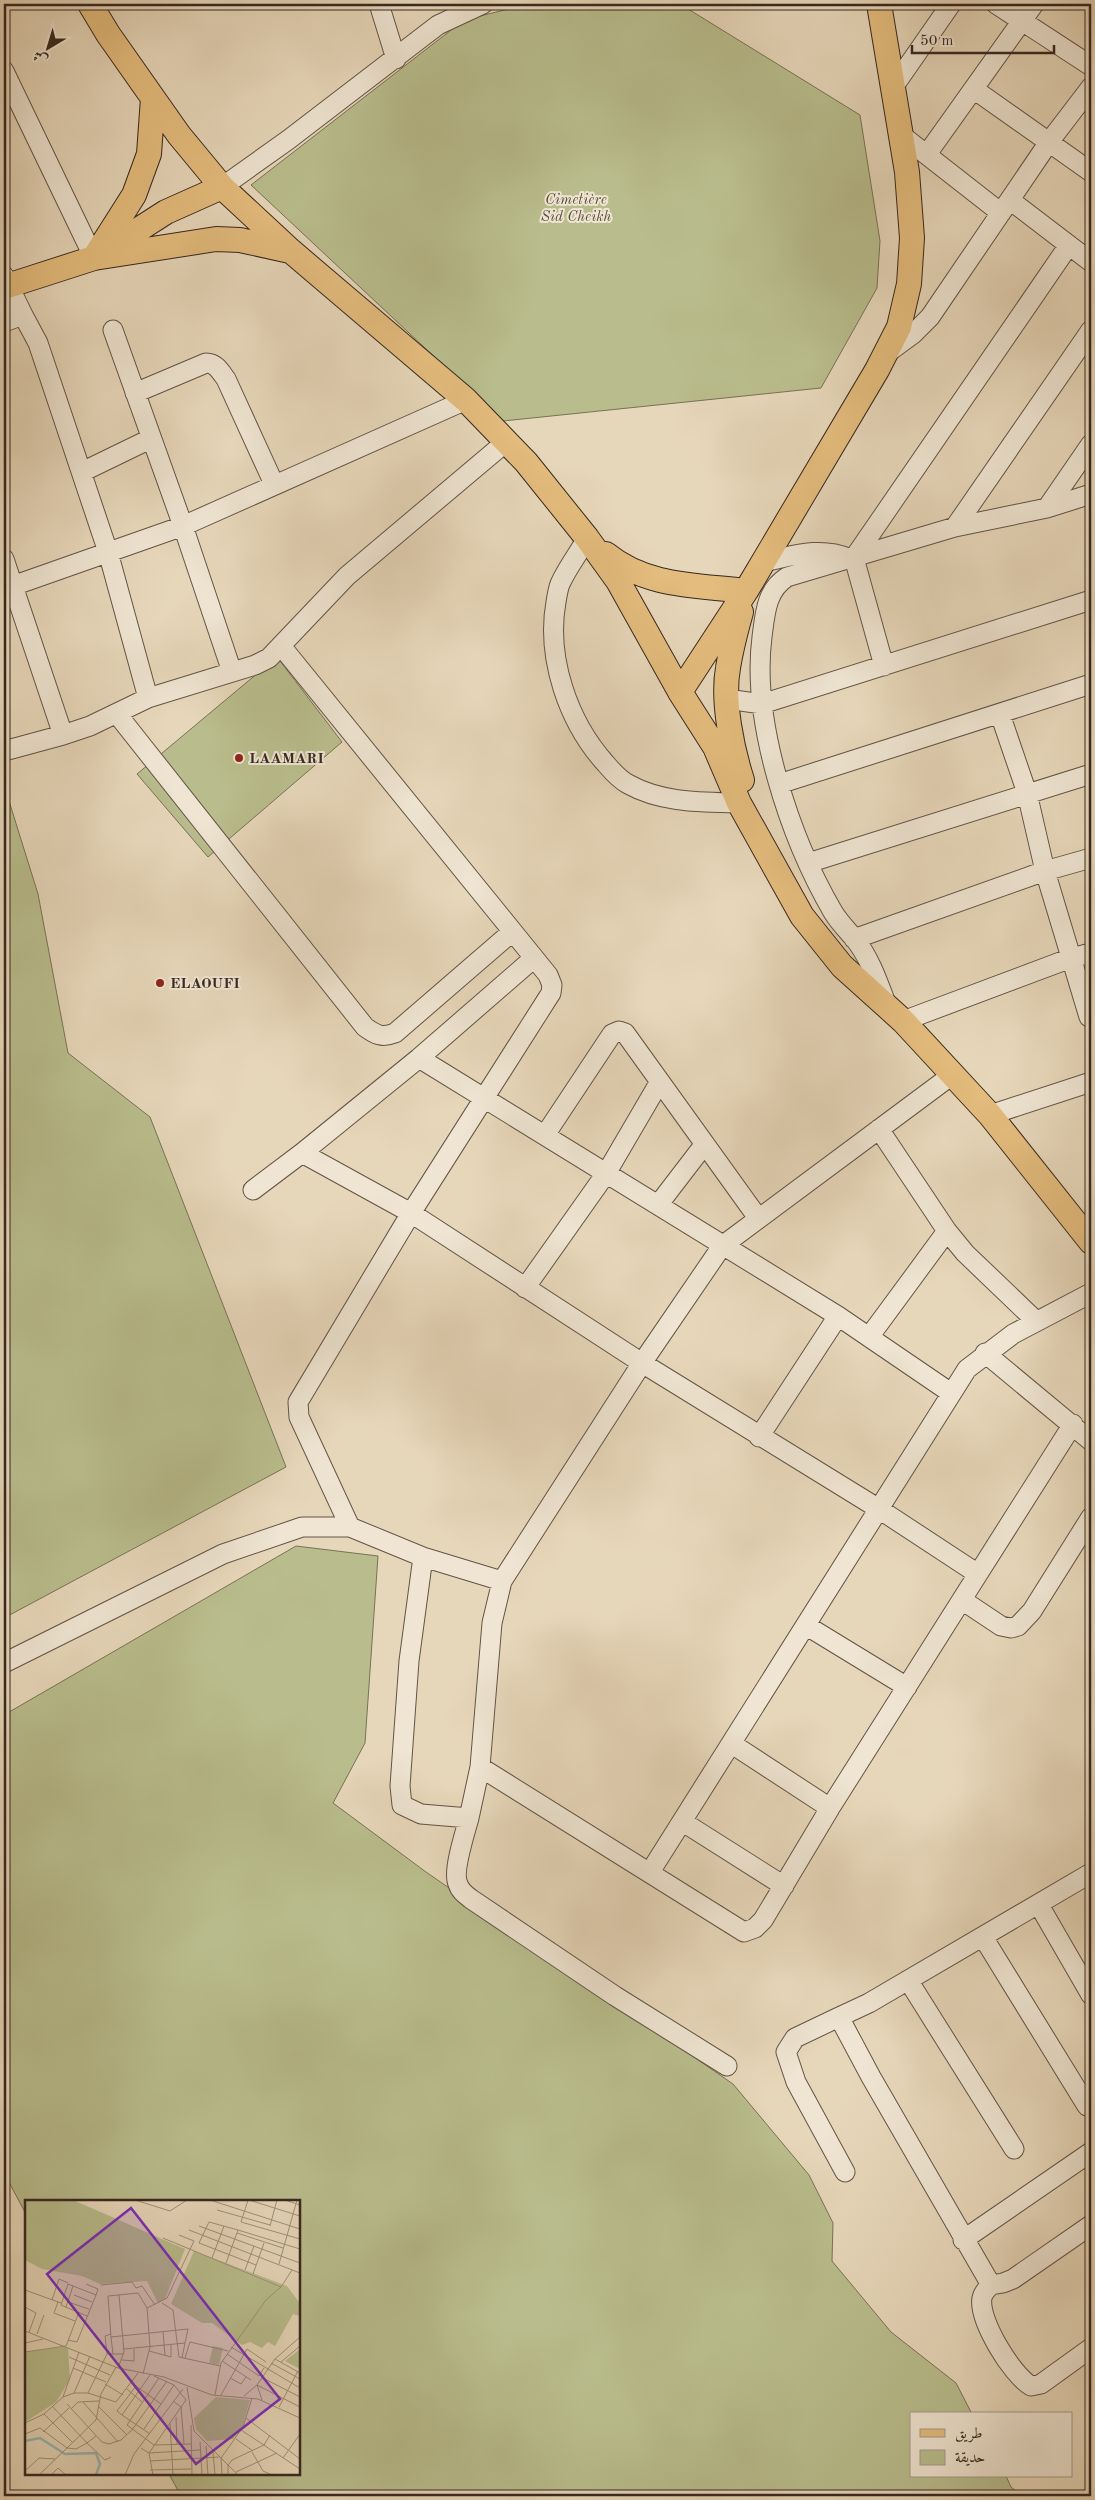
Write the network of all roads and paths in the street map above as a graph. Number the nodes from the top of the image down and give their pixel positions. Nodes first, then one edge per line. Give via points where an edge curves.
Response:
1 (90, 4) edge
2 (379, 4) edge
3 (482, 4) edge
4 (879, 4) edge
5 (951, 4) edge
6 (996, 4) edge
7 (1034, 4) edge
8 (1023, 21) junction
9 (396, 59) junction
10 (1091, 66) edge
11 (4, 71) edge
12 (894, 86) junction
13 (1091, 87) edge
14 (975, 90) junction
15 (153, 98) junction
16 (900, 134) junction
17 (1049, 142) junction
18 (927, 154) junction
19 (1091, 172) edge
20 (222, 187) junction
21 (1005, 206) junction
22 (1069, 245) junction
23 (291, 252) junction
24 (94, 258) junction
25 (1091, 262) edge
26 (5, 283) edge
27 (23, 315) junction
28 (4, 322) edge
29 (113, 330) dead end
30 (1091, 330) edge
31 (886, 353) junction
32 (135, 393) junction
33 (466, 400) junction
34 (150, 439) junction
35 (507, 441) junction
36 (1091, 444) edge
37 (82, 472) junction
38 (274, 484) junction
39 (1091, 494) edge
40 (1047, 508) junction
41 (183, 526) junction
42 (955, 527) junction
43 (588, 538) junction
44 (108, 552) junction
45 (852, 558) junction
46 (4, 559) edge
47 (763, 562) junction
48 (8, 588) edge
49 (746, 591) junction
50 (1091, 600) edge
51 (282, 647) junction
52 (884, 666) junction
53 (232, 672) junction
54 (1091, 684) edge
55 (680, 692) junction
56 (148, 698) junction
57 (727, 699) junction
58 (762, 704) junction
59 (117, 714) junction
60 (1000, 714) junction
61 (63, 735) junction
62 (4, 751) edge
63 (1091, 774) edge
64 (779, 784) junction
65 (1027, 793) junction
66 (739, 803) junction
67 (761, 841) junction
68 (1091, 858) edge
69 (808, 863) junction
70 (1045, 871) junction
71 (512, 932) junction
72 (854, 939) junction
73 (1091, 953) edge
74 (534, 958) junction
75 (1071, 958) junction
76 (895, 1014) junction
77 (1090, 1022) edge
78 (419, 1058) junction
79 (952, 1075) junction
80 (1091, 1082) edge
81 (659, 1083) junction
82 (486, 1099) junction
83 (990, 1115) junction
84 (879, 1128) junction
85 (545, 1135) junction
86 (704, 1145) junction
87 (302, 1153) junction
88 (607, 1172) junction
89 (253, 1190) dead end
90 (658, 1205) junction
91 (411, 1213) junction
92 (758, 1218) junction
93 (947, 1231) junction
94 (1091, 1242) edge
95 (722, 1246) junction
96 (525, 1288) junction
97 (1091, 1293) edge
98 (838, 1316) junction
99 (1036, 1322) junction
100 (869, 1338) junction
101 (986, 1353) junction
102 (642, 1363) junction
103 (951, 1393) junction
104 (1073, 1424) junction
105 (759, 1437) junction
106 (1091, 1442) edge
107 (879, 1510) junction
108 (1091, 1517) edge
109 (350, 1527) junction
110 (424, 1557) junction
111 (978, 1574) junction
112 (502, 1581) junction
113 (962, 1600) junction
114 (806, 1626) junction
115 (4, 1663) edge
116 (907, 1687) junction
117 (732, 1744) junction
118 (480, 1767) junction
119 (830, 1808) junction
120 (468, 1818) junction
121 (683, 1822) junction
122 (650, 1872) junction
123 (1091, 1872) edge
124 (784, 1886) junction
125 (1039, 1905) junction
126 (983, 1937) junction
127 (908, 1980) junction
128 (1090, 1989) edge
129 (840, 2017) junction
130 (727, 2066) dead end
131 (1088, 2106) dead end
132 (1014, 2149) dead end
133 (1091, 2152) edge
134 (845, 2172) dead end
135 (1091, 2225) edge
136 (963, 2240) junction
137 (991, 2285) junction
138 (1091, 2348) edge

1 - 15 main road
2 - 9 street
3 - 9 street via 438,25
4 - 12 main road
5 - 12 street
6 - 8 street
7 - 8 street
8 - 10 street
8 - 14 street
9 - 20 street
11 - 24 street
12 - 16 main road
13 - 17 street
14 - 17 street
14 - 18 street
15 - 20 main road
15 - 24 main road via 149,154 134,195
16 - 18 street
16 - 31 main road via 907,172 912,238 909,284 899,327
17 - 19 street
17 - 21 street
18 - 21 street
20 - 23 main road
20 - 24 main road via 166,212
21 - 22 street
21 - 31 street via 930,317
22 - 25 street
22 - 45 street
23 - 24 main road via 240,240 216,239
23 - 33 main road
24 - 26 main road
26 - 27 street
27 - 28 street
27 - 37 street via 38,343
29 - 32 street
30 - 42 street
31 - 47 main road
32 - 34 street
32 - 38 street via 211,363 226,379
33 - 35 main road
33 - 38 street
34 - 37 street
34 - 41 street
35 - 43 main road
35 - 51 street via 347,576
36 - 40 street
37 - 44 street
38 - 41 street
39 - 40 street
40 - 42 street
41 - 44 street
41 - 53 street
42 - 45 street
43 - 49 main road via 620,565 640,575 673,584
43 - 55 main road via 618,581
43 - 66 street via 560,584 553,630 555,662 583,733 594,751 626,784 650,794 691,802
44 - 48 street
44 - 56 street
45 - 47 street via 814,552
45 - 52 street
45 - 58 street via 787,577 774,588 766,610 760,651
46 - 48 street
47 - 49 main road
48 - 61 street
49 - 55 main road
49 - 57 main road via 727,670
50 - 52 street
51 - 53 street via 269,658
51 - 71 street
52 - 58 street
53 - 56 street
54 - 60 street
55 - 66 main road via 715,747
56 - 59 street
57 - 58 street
57 - 67 main road via 735,760
58 - 64 street
59 - 61 street
59 - 71 street via 365,1027 374,1034 384,1037 395,1033
60 - 64 street
60 - 65 street
61 - 62 street
63 - 65 street
64 - 69 street
65 - 69 street
65 - 70 street
66 - 67 main road
67 - 76 main road via 802,916 842,966
68 - 70 street
69 - 72 street via 832,911
70 - 72 street
70 - 75 street
71 - 74 street
72 - 76 street via 874,970
73 - 75 street
74 - 78 street
74 - 82 street via 548,975 552,985 550,993
75 - 76 street
75 - 77 street
76 - 79 main road
78 - 82 street
78 - 87 street
79 - 83 main road
79 - 84 street
80 - 83 street
81 - 85 street via 625,1033 618,1031 612,1034
81 - 86 street
81 - 88 street
82 - 85 street
82 - 91 street
83 - 94 main road
84 - 92 street
84 - 93 street
85 - 88 street
86 - 90 street
86 - 92 street
87 - 89 street
87 - 91 street
88 - 90 street
88 - 96 street
90 - 95 street
91 - 96 street
91 - 109 street via 298,1402 299,1417
92 - 95 street
93 - 99 street via 971,1260
93 - 100 street
95 - 98 street
95 - 102 street
96 - 102 street
97 - 99 street
98 - 100 street
98 - 105 street
99 - 101 street
100 - 103 street
101 - 103 street via 967,1369
101 - 104 street
102 - 105 street
102 - 112 street
103 - 107 street
104 - 106 street
104 - 111 street
105 - 107 street
107 - 111 street
107 - 114 street
108 - 113 street via 1032,1611 1018,1626 1001,1626
109 - 110 street
109 - 115 street via 302,1527 223,1554
110 - 112 street
110 - 120 street via 409,1662 400,1798 402,1805 421,1814
111 - 113 street
112 - 118 street via 492,1623
113 - 116 street
114 - 116 street
114 - 117 street
116 - 119 street
117 - 119 street
117 - 121 street
118 - 120 street
118 - 122 street
119 - 124 street
120 - 130 street via 457,1873 461,1890 607,1990
121 - 122 street
121 - 124 street
122 - 124 street via 744,1932 763,1920
123 - 125 street
125 - 126 street
125 - 128 street
126 - 127 street
126 - 131 street
127 - 129 street
127 - 132 street
129 - 134 street via 796,2038 786,2052 796,2082
129 - 136 street
133 - 136 street
135 - 137 street via 1013,2278
136 - 137 street
137 - 138 street via 982,2301 989,2329 1026,2383 1031,2386 1041,2384

